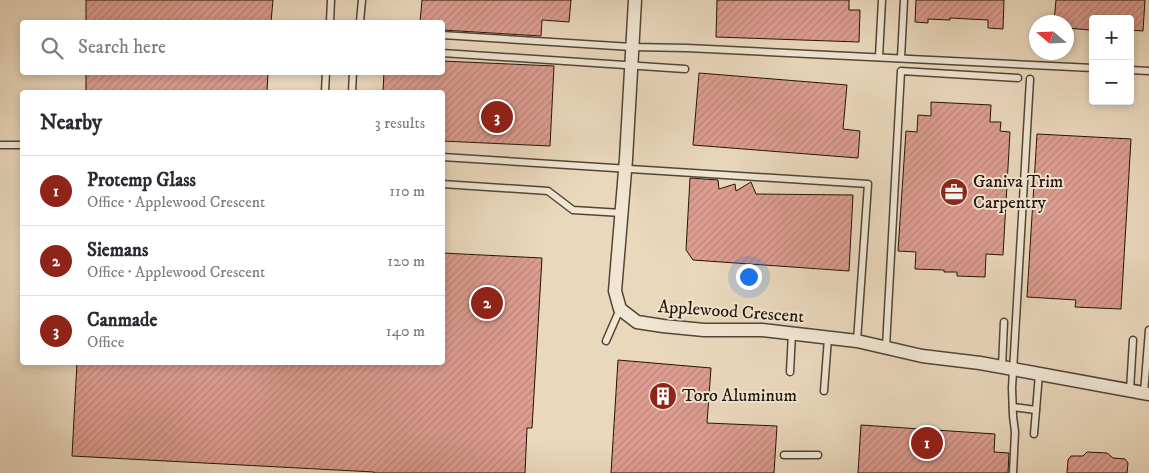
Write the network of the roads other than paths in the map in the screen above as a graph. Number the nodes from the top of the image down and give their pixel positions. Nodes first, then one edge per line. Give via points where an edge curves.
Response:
1 (331, 0) edge
2 (362, 0) edge
3 (635, 0) edge
4 (882, 0) edge
5 (904, 0) edge
6 (330, 20) edge
7 (360, 20) edge
8 (445, 35) edge
9 (632, 47) junction
10 (445, 53) edge
11 (879, 57) junction
12 (901, 58) junction
13 (631, 66) junction
14 (1089, 68) edge
15 (685, 69) dead end
16 (1134, 70) edge
17 (1149, 71) edge
18 (326, 75) edge
19 (353, 75) edge
20 (1018, 78) dead end
21 (1030, 79) dead end
22 (325, 90) edge
23 (352, 90) edge
24 (0, 144) edge
25 (20, 145) edge
26 (445, 157) edge
27 (625, 168) junction
28 (445, 184) edge
29 (622, 213) junction
30 (620, 309) junction
31 (1004, 322) dead end
32 (1149, 330) edge
33 (792, 333) junction
34 (828, 338) junction
35 (1133, 340) dead end
36 (606, 341) dead end
37 (857, 341) junction
38 (886, 348) junction
39 (1007, 368) junction
40 (790, 372) dead end
41 (1039, 374) junction
42 (1130, 390) junction
43 (824, 391) dead end
44 (1147, 393) edge
45 (1013, 407) junction
46 (1036, 410) junction
47 (1034, 434) dead end
48 (784, 454) dead end
49 (818, 455) dead end
50 (1013, 473) edge

1 - 6 lane
2 - 7 lane
3 - 9 street
4 - 11 lane
5 - 12 lane
8 - 9 lane
9 - 11 lane
9 - 13 street
10 - 13 lane
11 - 12 lane
12 - 14 lane
13 - 15 lane
13 - 27 street
16 - 17 lane
18 - 22 lane
19 - 23 lane
20 - 38 lane via 901,72
21 - 39 lane
24 - 25 lane
26 - 27 lane
27 - 29 street
27 - 37 lane via 868,184
28 - 29 lane via 548,191 573,210
29 - 30 street via 615,290
30 - 33 street, Applewood Crescent via 637,322 663,326
30 - 36 lane
31 - 39 lane
32 - 44 lane
33 - 34 street, Applewood Crescent
33 - 40 lane
34 - 37 street, Applewood Crescent
34 - 43 lane
35 - 42 lane
37 - 38 street, Applewood Crescent
38 - 39 street, Applewood Crescent
39 - 41 street, Applewood Crescent
39 - 45 lane
41 - 42 street, Applewood Crescent
41 - 46 lane
42 - 44 street, Applewood Crescent
45 - 46 lane
45 - 50 lane
46 - 47 lane
48 - 49 lane

